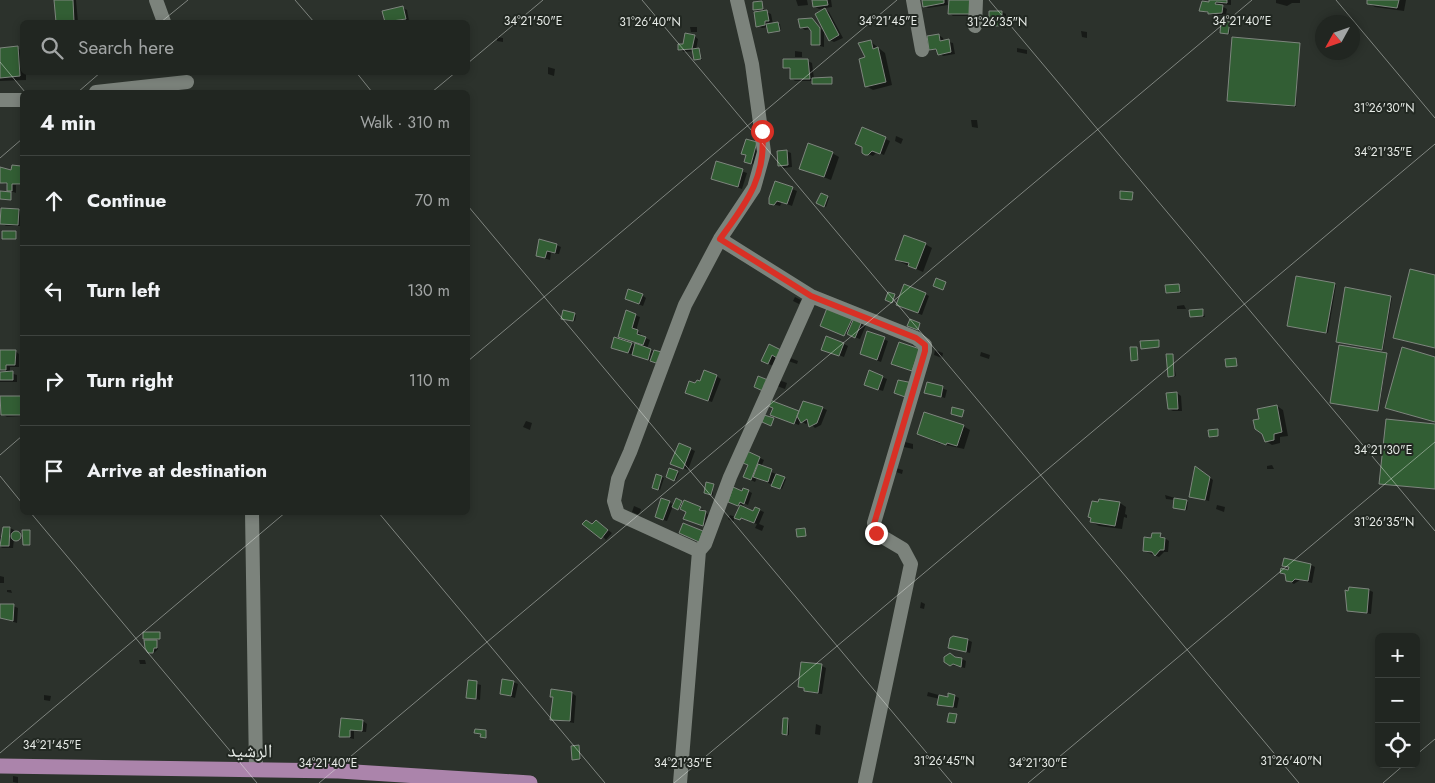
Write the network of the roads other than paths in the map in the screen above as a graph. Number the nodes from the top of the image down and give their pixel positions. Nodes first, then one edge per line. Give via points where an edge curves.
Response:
1 (156, 0) edge
2 (737, 0) edge
3 (913, 0) edge
4 (976, 0) edge
5 (163, 20) edge
6 (975, 26) dead end
7 (922, 50) dead end
8 (187, 82) edge
9 (114, 90) edge
10 (0, 100) edge
11 (20, 100) edge
12 (720, 239) junction
13 (811, 296) junction
14 (252, 515) edge
15 (699, 551) junction
16 (0, 766) edge
17 (256, 770) junction
18 (530, 783) edge
19 (680, 783) edge
20 (865, 783) edge

1 - 5 street
2 - 12 street via 752,64 764,152 754,188
3 - 7 street
4 - 6 street
8 - 9 street
10 - 11 street
12 - 13 street
12 - 15 street via 686,305 618,479 614,501 618,514
13 - 15 street via 730,477 705,544
13 - 20 street via 916,338 925,345 874,524 876,533 903,549 911,564
14 - 17 street
15 - 19 street
16 - 17 main road, الرشيد
17 - 18 main road, الرشيد via 339,771

